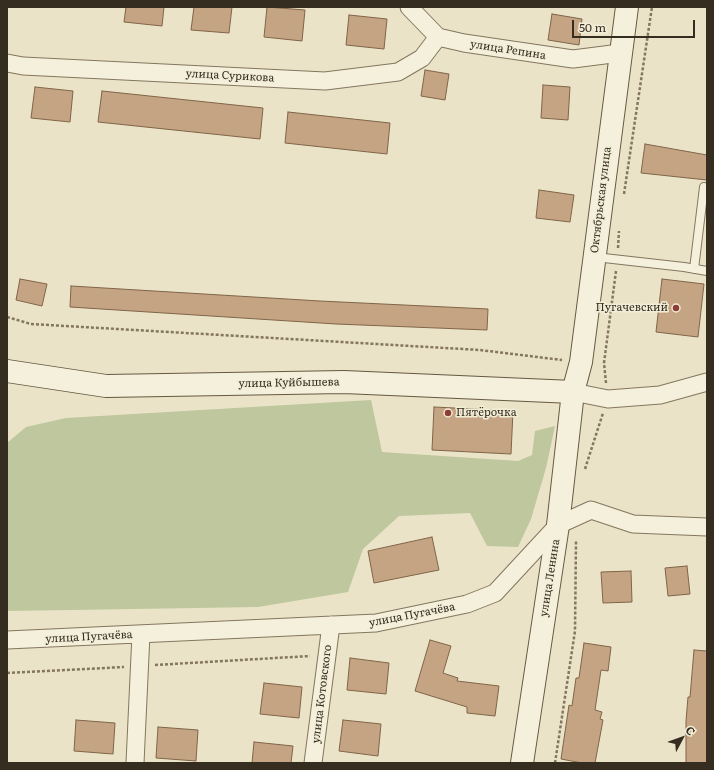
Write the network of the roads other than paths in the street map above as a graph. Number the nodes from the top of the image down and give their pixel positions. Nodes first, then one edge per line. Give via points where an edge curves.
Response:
1 (409, 7) edge
2 (627, 7) edge
3 (438, 37) junction
4 (620, 54) junction
5 (7, 63) edge
6 (704, 187) dead end
7 (594, 257) junction
8 (694, 269) junction
9 (707, 271) edge
10 (7, 370) edge
11 (707, 382) edge
12 (573, 392) junction
13 (558, 525) junction
14 (707, 527) edge
15 (331, 625) junction
16 (141, 634) junction
17 (7, 640) edge
18 (134, 763) edge
19 (313, 763) edge
20 (522, 763) edge

1 - 3 street
2 - 4 main road, Октябрьская улица
3 - 4 street, улица Репина via 573,59
3 - 5 street, улица Сурикова via 422,58 398,72 325,81 23,66
4 - 7 main road, Октябрьская улица
6 - 8 lane
7 - 8 lane
7 - 12 main road, Октябрьская улица via 581,362
8 - 9 lane
10 - 12 main road, улица Куйбышева via 106,386 344,382
11 - 12 street via 660,395 608,399
12 - 13 main road, улица Ленина
13 - 14 street, улица Пугачёва via 591,510 633,524
13 - 15 street, улица Пугачёва via 495,593 467,604 376,623
13 - 20 main road, улица Ленина
15 - 16 street, улица Пугачёва
15 - 19 street, улица Котовского
16 - 17 street, улица Пугачёва
16 - 18 street

